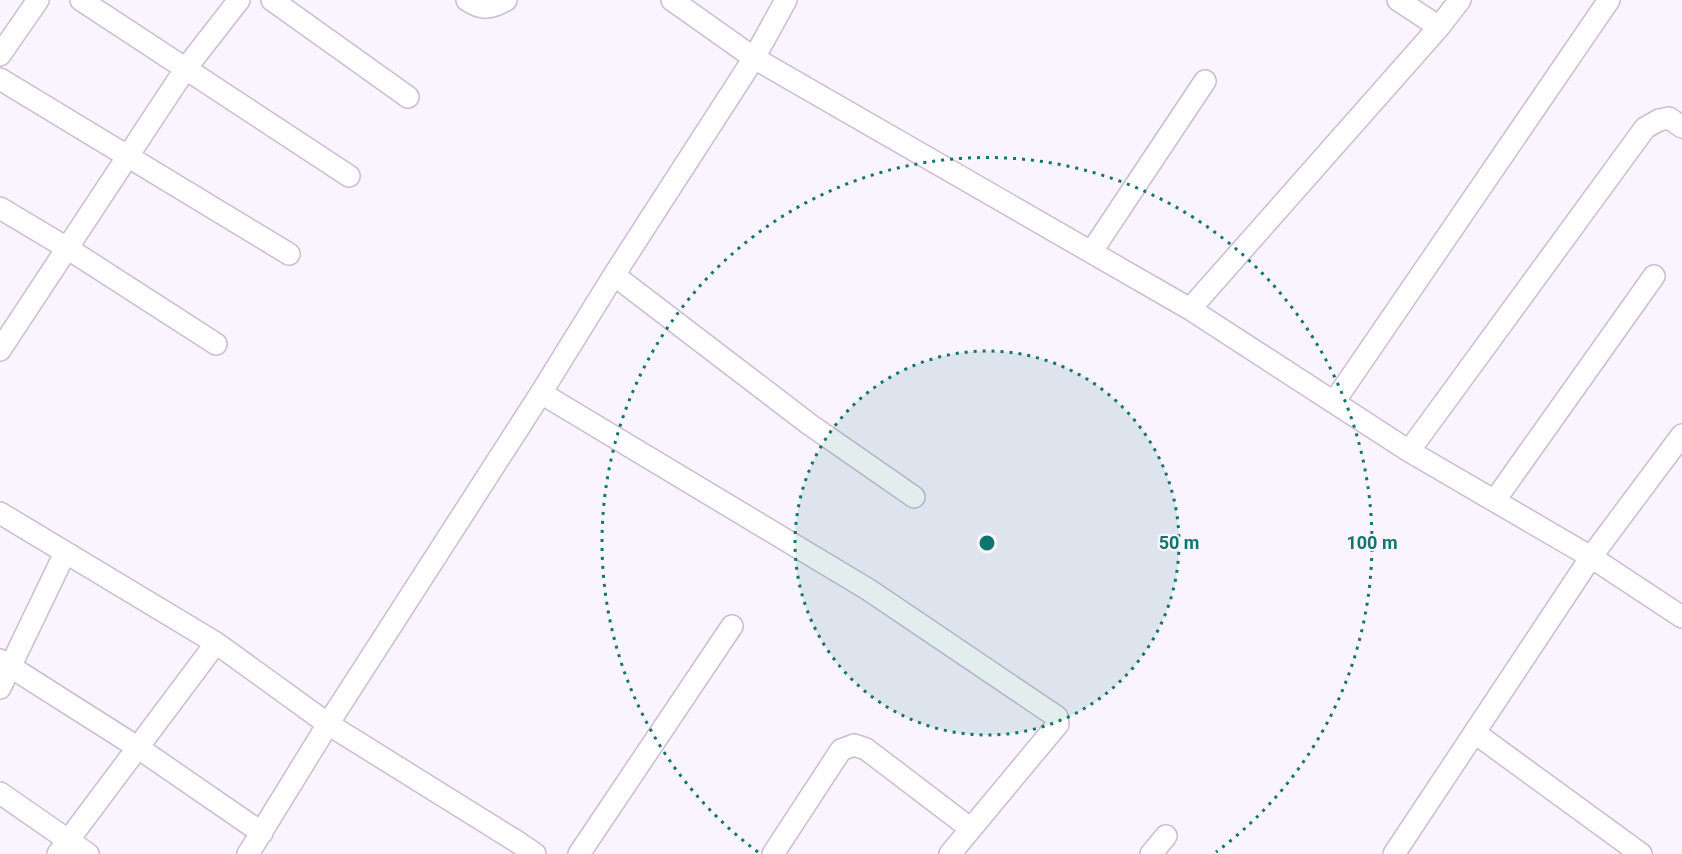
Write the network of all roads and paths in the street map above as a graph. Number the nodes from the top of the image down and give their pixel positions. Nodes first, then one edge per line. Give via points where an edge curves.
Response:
1 (38, 0) edge
2 (81, 0) edge
3 (239, 0) edge
4 (272, 0) edge
5 (467, 0) edge
6 (506, 0) edge
7 (672, 0) edge
8 (786, 0) edge
9 (1398, 0) edge
10 (1460, 0) edge
11 (1609, 0) edge
12 (1439, 27) junction
13 (0, 55) edge
14 (754, 58) junction
15 (186, 68) junction
16 (0, 79) edge
17 (1205, 81) dead end
18 (408, 97) dead end
19 (1682, 127) edge
20 (127, 156) junction
21 (349, 176) dead end
22 (0, 208) edge
23 (67, 248) junction
24 (1092, 251) junction
25 (289, 254) dead end
26 (614, 275) junction
27 (1654, 276) dead end
28 (1190, 309) junction
29 (216, 344) dead end
30 (1, 347) edge
31 (542, 393) junction
32 (1334, 402) junction
33 (1682, 435) edge
34 (1409, 451) junction
35 (915, 497) dead end
36 (1495, 500) junction
37 (0, 513) edge
38 (65, 553) junction
39 (1591, 556) junction
40 (1682, 617) edge
41 (732, 626) dead end
42 (216, 643) junction
43 (5, 663) edge
44 (0, 688) edge
45 (328, 724) junction
46 (1475, 733) junction
47 (137, 747) junction
48 (0, 793) edge
49 (971, 829) junction
50 (262, 833) junction
51 (1166, 836) dead end
52 (63, 847) edge
53 (511, 847) edge
54 (88, 854) edge
55 (248, 854) edge
56 (535, 854) edge
57 (579, 854) edge
58 (773, 854) edge
59 (950, 854) edge
60 (1151, 854) edge
61 (1394, 854) edge
62 (1641, 854) edge

1 - 13 street
2 - 15 street
3 - 15 street
4 - 18 street
5 - 6 street via 488,9
7 - 14 street
8 - 14 street
9 - 12 street
10 - 12 street
11 - 32 street
12 - 28 street
14 - 24 street
14 - 26 street
15 - 20 street
15 - 21 street
16 - 20 street
17 - 24 street
19 - 34 street via 1669,118 1645,128
20 - 23 street
20 - 25 street
22 - 23 street
23 - 29 street
23 - 30 street
24 - 28 street
26 - 31 street
26 - 35 street via 809,424
27 - 36 street
28 - 32 street
31 - 45 street
31 - 49 street via 869,590 1057,717 1058,724
32 - 34 street
33 - 39 street
34 - 36 street
36 - 39 street
37 - 38 street
38 - 42 street
38 - 43 street
39 - 40 street
39 - 46 street
41 - 57 street
42 - 45 street
42 - 47 street
43 - 44 street
43 - 47 street
45 - 50 street
45 - 53 street
46 - 61 street
46 - 62 street
47 - 50 street
47 - 52 street
48 - 52 street
49 - 58 street via 866,749 854,745 841,750
49 - 59 street
50 - 55 street
51 - 60 street
52 - 54 street
53 - 56 street

